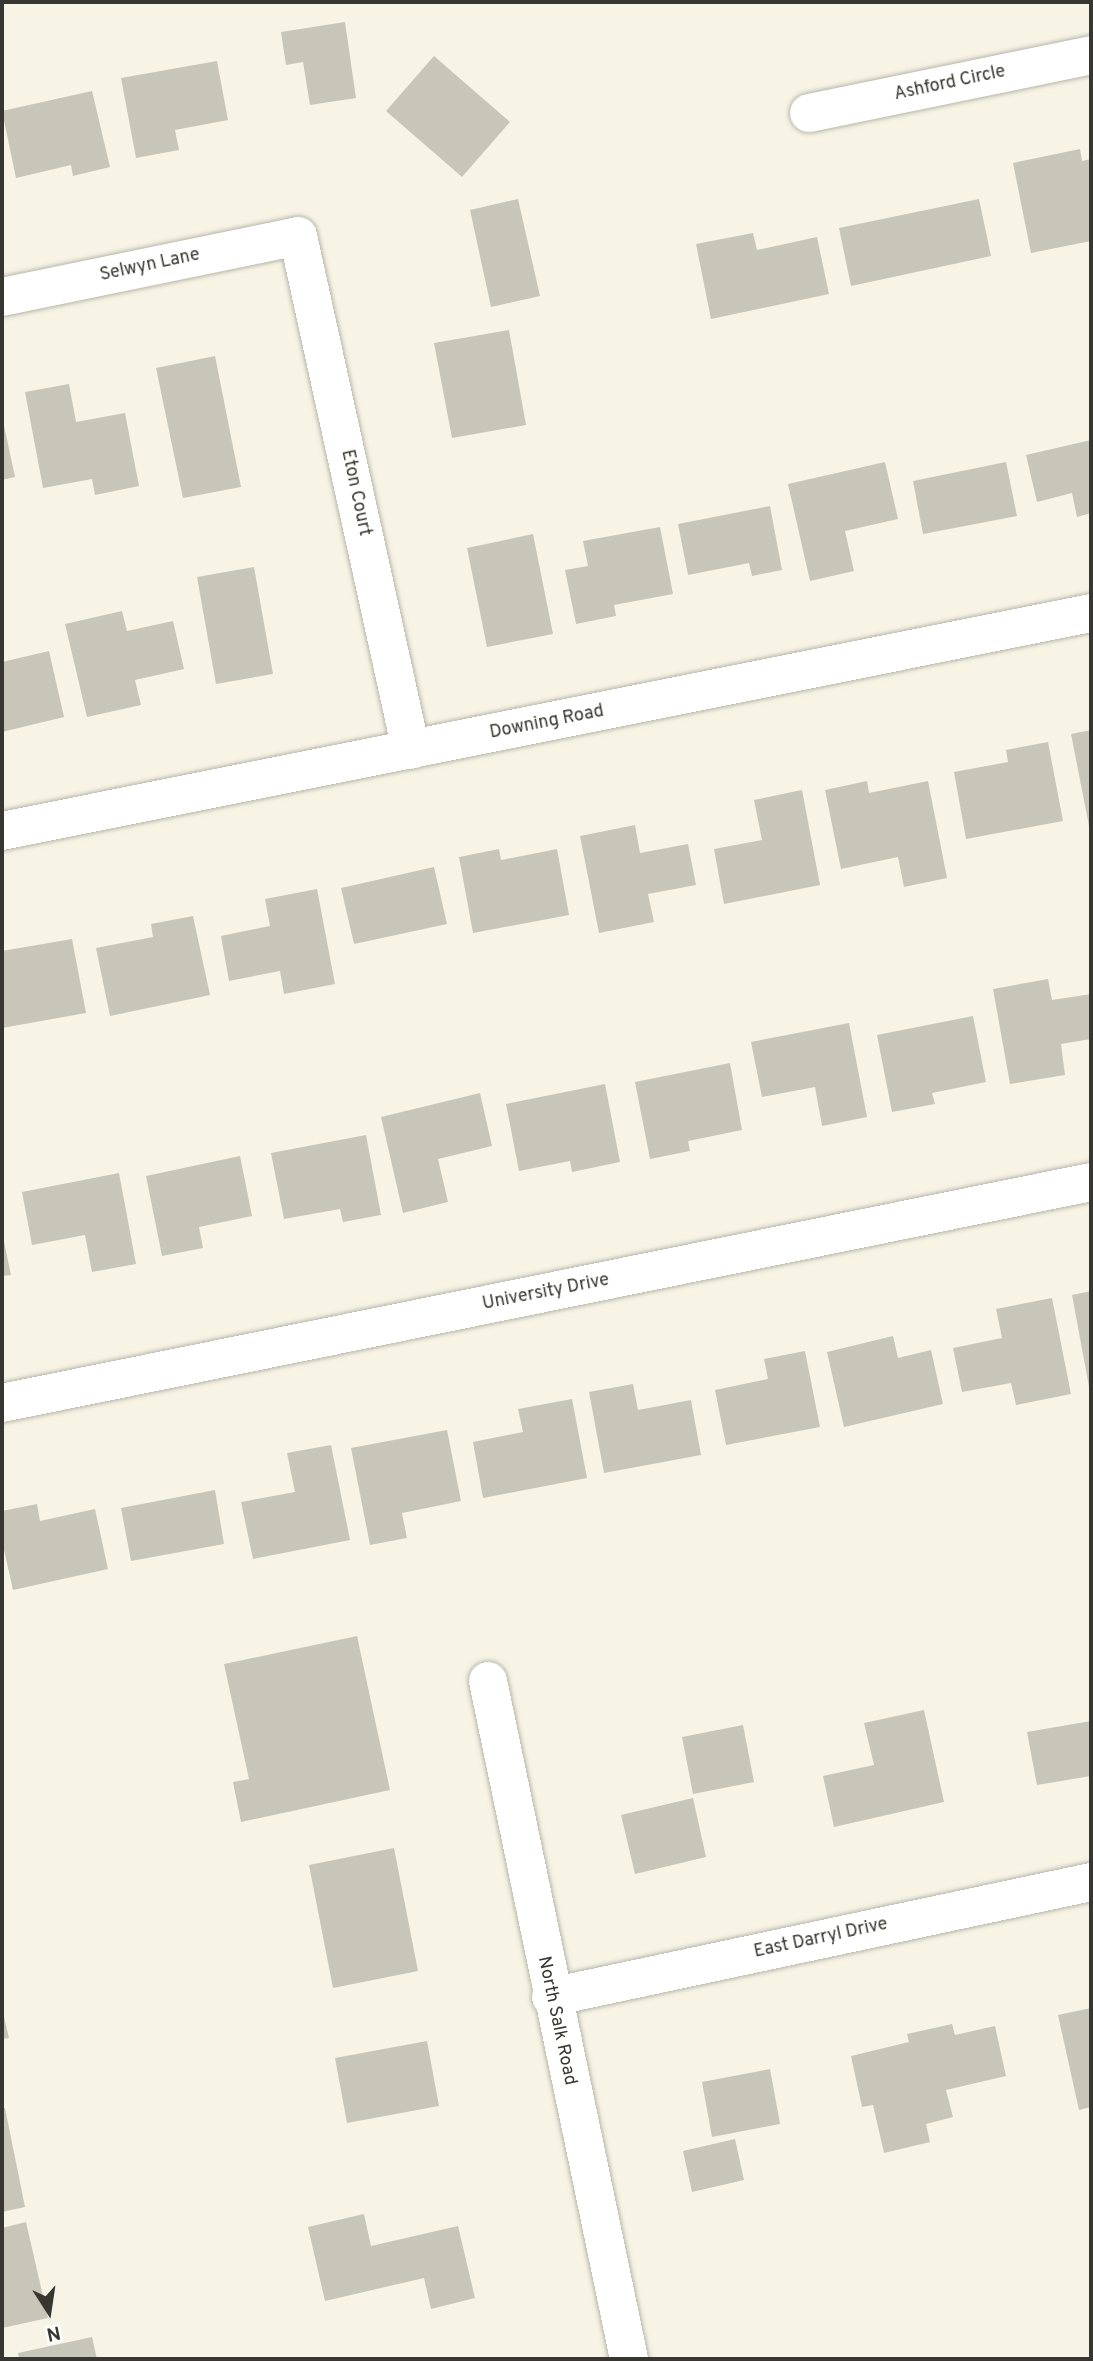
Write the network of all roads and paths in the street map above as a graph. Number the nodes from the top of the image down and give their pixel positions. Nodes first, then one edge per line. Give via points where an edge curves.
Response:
1 (1091, 55) edge
2 (809, 113) dead end
3 (298, 236) joint
4 (2, 297) edge
5 (1091, 613) edge
6 (411, 750) junction
7 (2, 831) edge
8 (1091, 1182) edge
9 (2, 1403) edge
10 (488, 1681) dead end
11 (1091, 1882) edge
12 (551, 1997) junction
13 (629, 2359) edge

1 - 2 street, Ashford Circle
3 - 4 street, Selwyn Lane
3 - 6 street, Eton Court
5 - 6 street, Downing Road
6 - 7 street, Downing Road
8 - 9 street, University Drive
10 - 12 street, North Salk Road
11 - 12 street, East Darryl Drive
12 - 13 street, North Salk Road

